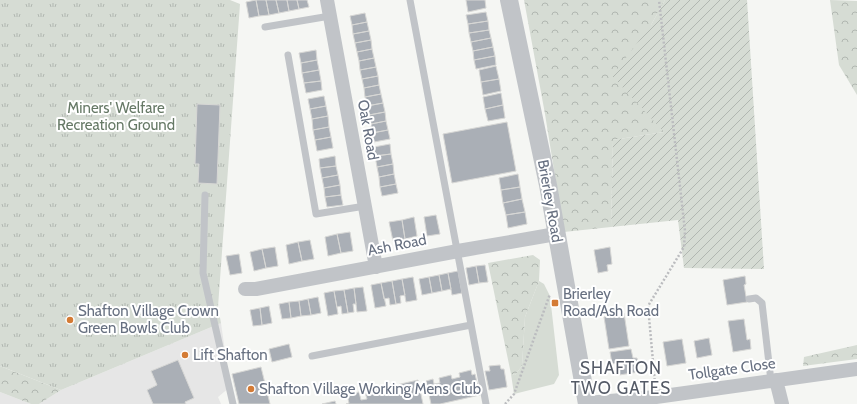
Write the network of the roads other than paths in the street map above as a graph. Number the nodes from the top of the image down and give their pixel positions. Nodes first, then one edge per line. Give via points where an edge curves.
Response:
1 (327, 0) edge
2 (410, 0) edge
3 (509, 0) edge
4 (330, 16) junction
5 (265, 27) dead end
6 (288, 55) dead end
7 (205, 195) dead end
8 (365, 206) junction
9 (556, 234) junction
10 (458, 251) junction
11 (376, 267) junction
12 (245, 289) dead end
13 (749, 299) dead end
14 (471, 325) junction
15 (312, 356) dead end
16 (857, 369) edge
17 (773, 381) junction
18 (233, 404) edge
19 (486, 404) edge
20 (585, 404) edge
21 (782, 404) edge

1 - 4 street, Oak Road
2 - 10 lane
3 - 9 street, Brierley Road via 548,184
4 - 5 lane
4 - 8 street, Oak Road
6 - 8 lane via 316,214
7 - 18 lane via 203,273
8 - 11 street, Oak Road
9 - 10 street, Ash Road
9 - 20 street, Brierley Road
10 - 11 street, Ash Road
10 - 14 lane
11 - 12 street, Ash Road
13 - 17 lane via 756,298 762,303
14 - 15 lane
14 - 19 lane
16 - 17 street, Tollgate Close
17 - 20 street, Tollgate Close
17 - 21 street

